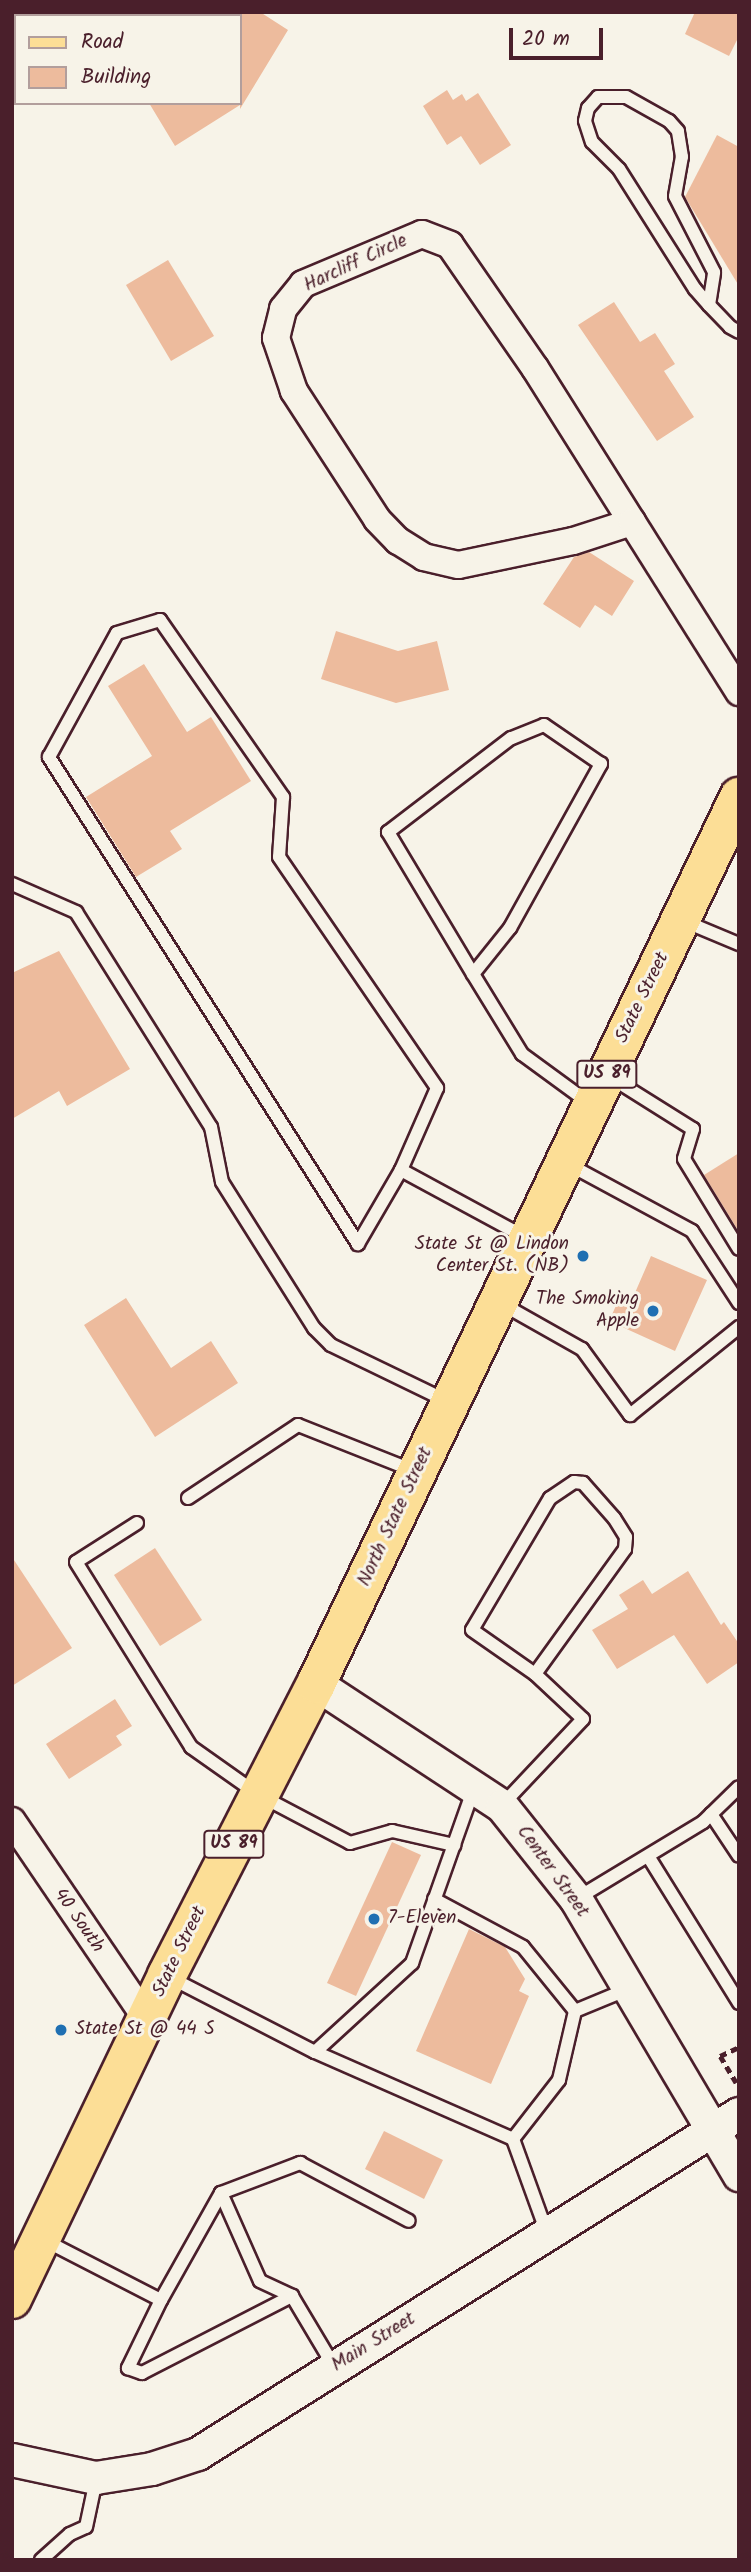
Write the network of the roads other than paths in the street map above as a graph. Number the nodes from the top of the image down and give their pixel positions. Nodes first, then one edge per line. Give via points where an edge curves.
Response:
1 (709, 305) junction
2 (739, 331) edge
3 (632, 522) junction
4 (739, 692) edge
5 (739, 797) edge
6 (12, 884) edge
7 (681, 920) junction
8 (739, 944) edge
9 (473, 974) junction
10 (599, 1090) junction
11 (565, 1163) junction
12 (401, 1170) junction
13 (529, 1239) junction
14 (739, 1249) edge
15 (499, 1302) junction
16 (739, 1303) edge
17 (739, 1327) edge
18 (476, 1350) joint
19 (451, 1402) junction
20 (418, 1472) junction
21 (188, 1498) dead end
22 (137, 1523) dead end
23 (535, 1674) junction
24 (317, 1684) junction
25 (475, 1784) junction
26 (739, 1787) edge
27 (259, 1795) junction
28 (502, 1805) junction
29 (711, 1814) junction
30 (12, 1821) edge
31 (454, 1845) junction
32 (648, 1856) junction
33 (739, 1856) edge
34 (434, 1899) junction
35 (576, 1899) junction
36 (167, 1975) junction
37 (629, 1989) junction
38 (739, 2003) edge
39 (575, 2011) junction
40 (147, 2021) junction
41 (315, 2052) junction
42 (739, 2114) edge
43 (712, 2131) junction
44 (513, 2139) junction
45 (739, 2175) edge
46 (221, 2193) junction
47 (409, 2221) dead end
48 (547, 2234) junction
49 (41, 2239) junction
50 (292, 2296) junction
51 (12, 2299) edge
52 (161, 2300) junction
53 (335, 2368) junction
54 (12, 2460) edge
55 (96, 2478) junction
56 (41, 2560) edge

1 - 1 lane via 714,272 675,196 682,157 678,131 662,116 611,94 592,102 585,121 592,142 619,169
1 - 2 lane
3 - 3 street, Harcliff Circle via 450,245 422,234 303,284 283,309 276,338 294,391 377,519 398,541 424,557 458,565 573,541
3 - 4 street, Harcliff Circle
5 - 7 main road, State Street / US 89
6 - 19 lane via 76,912 211,1127 222,1182 314,1328 331,1345
7 - 8 lane
7 - 10 main road, State Street / US 89
9 - 9 lane via 388,832 511,738 544,725 601,764 510,929
9 - 10 lane via 522,1054
10 - 11 main road, State Street / US 89
10 - 14 lane via 693,1129 684,1159
11 - 13 main road, State Street / US 89
11 - 16 lane via 692,1231
12 - 12 lane via 437,1088 279,857 283,797 160,620 117,633 50,757 358,1244
12 - 13 lane
13 - 15 main road, State Street / US 89
15 - 17 lane via 583,1349 629,1415
15 - 18 main road, State Street / US 89
18 - 19 main road, North State Street / US 89
19 - 20 main road, North State Street / US 89
20 - 21 lane via 298,1425
20 - 24 main road, North State Street / US 89
22 - 27 lane via 76,1562 191,1747
23 - 23 lane via 625,1549 626,1537 583,1483 574,1482 550,1498 472,1630
23 - 28 lane via 583,1718
24 - 25 street, Center Street
24 - 27 main road, State Street / US 89
25 - 28 street, Center Street
25 - 31 lane
26 - 29 lane
27 - 31 lane via 350,1843 392,1831
27 - 36 main road, State Street / US 89
28 - 35 street, Center Street
29 - 32 lane
29 - 33 lane
30 - 40 street, 40 South
31 - 34 lane
32 - 35 lane
32 - 38 lane
34 - 39 lane via 523,1947
34 - 41 lane via 412,1963
35 - 37 street, Center Street
36 - 40 main road, State Street / US 89
36 - 41 lane
37 - 39 lane
37 - 43 street, Center Street
39 - 44 lane via 559,2080
40 - 49 main road, State Street / US 89
41 - 44 lane
42 - 43 street, Main Street
43 - 45 street, Center Street
43 - 48 street, Main Street
44 - 48 lane
46 - 47 lane via 300,2163
46 - 50 lane via 260,2281
46 - 52 lane
48 - 53 street, Main Street
49 - 51 main road, State Street / US 89
49 - 52 lane
50 - 52 lane via 142,2373 128,2368
50 - 53 lane
53 - 55 street, Main Street via 198,2454 152,2469
54 - 55 street, Main Street
55 - 56 lane via 86,2527 70,2534

